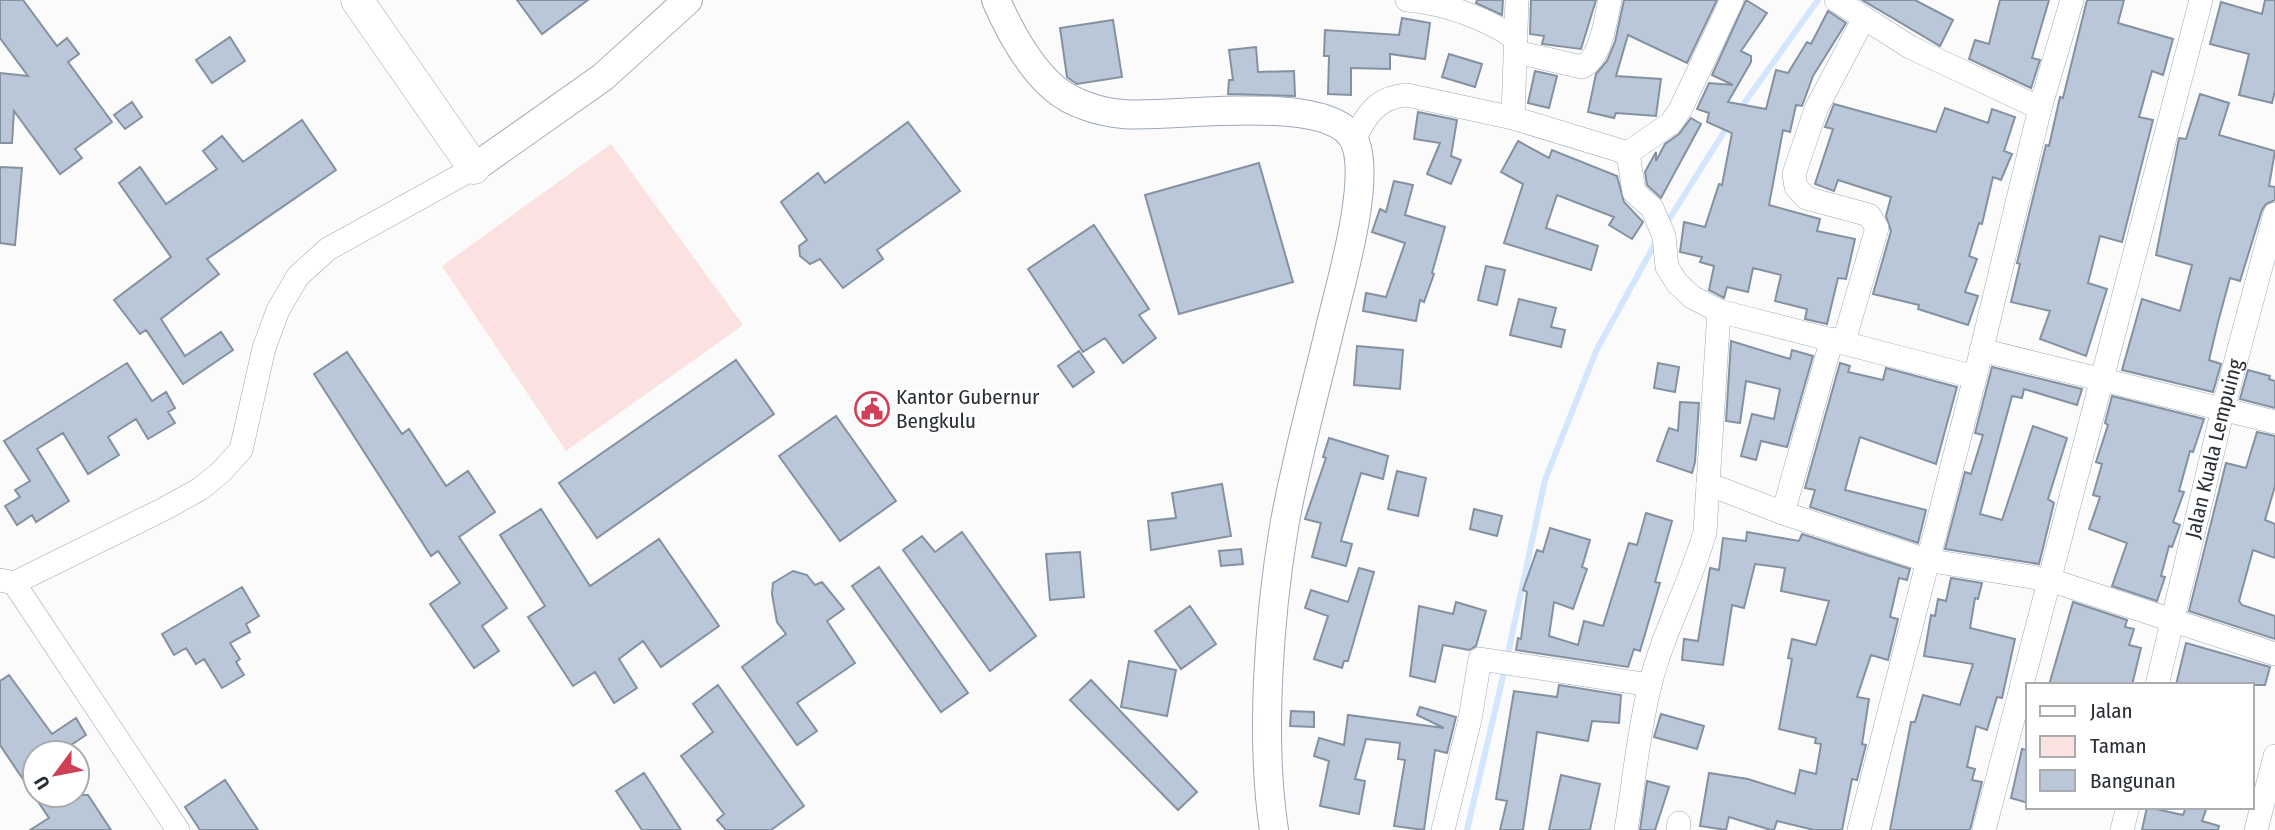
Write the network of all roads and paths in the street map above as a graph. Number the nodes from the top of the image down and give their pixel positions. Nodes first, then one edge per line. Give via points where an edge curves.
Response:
1 (357, 0) edge
2 (688, 0) edge
3 (996, 0) edge
4 (1407, 0) edge
5 (1517, 0) edge
6 (1610, 0) edge
7 (1732, 0) edge
8 (2072, 0) edge
9 (2201, 0) edge
10 (1838, 1) edge
11 (1864, 18) junction
12 (1516, 46) junction
13 (2040, 108) junction
14 (1513, 118) junction
15 (1354, 140) junction
16 (1628, 153) junction
17 (474, 168) junction
18 (2275, 214) edge
19 (1719, 311) junction
20 (1838, 340) junction
21 (1981, 351) junction
22 (1975, 377) junction
23 (2103, 381) junction
24 (2223, 409) junction
25 (2275, 422) edge
26 (1707, 484) junction
27 (1783, 513) junction
28 (1926, 560) junction
29 (2050, 580) junction
30 (7, 582) edge
31 (2172, 618) junction
32 (2275, 654) edge
33 (2157, 683) edge
34 (1650, 685) junction
35 (2275, 756) edge
36 (2127, 809) edge
37 (178, 830) edge
38 (1274, 830) edge
39 (1443, 830) edge
40 (1626, 830) edge
41 (1859, 830) edge
42 (1984, 830) edge
43 (2122, 830) edge
44 (2256, 830) edge

1 - 17 main road
2 - 17 street via 603,77
3 - 15 street via 1033,64 1055,89 1077,102 1124,114 1314,114
4 - 12 street via 1446,7 1501,29
5 - 12 street
6 - 12 street via 1598,46 1582,67
7 - 16 street via 1680,110 1671,123
8 - 13 street
9 - 23 street
10 - 11 street
11 - 13 street via 1910,47
11 - 20 street via 1816,109 1794,174 1796,187 1806,198 1869,215 1877,228
12 - 14 street
13 - 21 street
14 - 15 street via 1407,95 1392,96 1367,115
14 - 16 street
15 - 38 street via 1360,178 1345,265 1292,490 1280,562 1270,652 1269,777
16 - 19 street via 1634,192 1652,208 1664,236 1667,267 1692,297
17 - 30 street via 328,249 298,276 278,310 264,348 241,450 222,472 164,509
18 - 24 street, Jalan Kuala Lempuing
19 - 20 street
19 - 26 street
20 - 22 street
20 - 27 street
21 - 22 street
21 - 23 street
22 - 28 street
23 - 24 street
23 - 29 street
24 - 25 street
24 - 31 street, Jalan Kuala Lempuing
26 - 27 street
26 - 34 street via 1705,532
27 - 28 street
28 - 29 street
28 - 41 street
29 - 31 street
29 - 42 street
30 - 37 street
31 - 32 street
31 - 33 street, Jalan Kuala Lempuing
34 - 39 street via 1480,659
34 - 40 street
35 - 44 street
36 - 43 street

